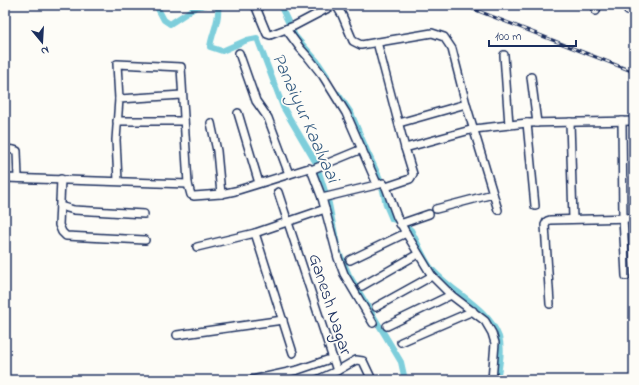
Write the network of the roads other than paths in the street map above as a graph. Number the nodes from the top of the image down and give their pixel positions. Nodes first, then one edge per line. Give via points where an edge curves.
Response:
1 (255, 5) edge
2 (335, 5) edge
3 (289, 28) junction
4 (377, 42) junction
5 (239, 53) dead end
6 (504, 55) dead end
7 (531, 77) dead end
8 (182, 95) junction
9 (119, 98) junction
10 (466, 104) junction
11 (238, 113) dead end
12 (117, 121) junction
13 (184, 121) junction
14 (622, 121) junction
15 (634, 121) edge
16 (570, 122) junction
17 (211, 123) dead end
18 (527, 123) junction
19 (536, 123) junction
20 (399, 124) junction
21 (509, 125) junction
22 (474, 129) junction
23 (405, 148) junction
24 (5, 149) edge
25 (362, 149) junction
26 (313, 169) junction
27 (289, 174) junction
28 (5, 178) edge
29 (18, 178) junction
30 (61, 179) junction
31 (118, 181) junction
32 (259, 183) junction
33 (188, 184) junction
34 (382, 184) junction
35 (278, 192) dead end
36 (221, 194) junction
37 (493, 194) junction
38 (326, 197) junction
39 (60, 206) junction
40 (535, 206) dead end
41 (436, 209) dead end
42 (325, 210) junction
43 (498, 210) dead end
44 (144, 214) dead end
45 (429, 214) dead end
46 (623, 218) junction
47 (634, 218) edge
48 (573, 219) junction
49 (399, 221) junction
50 (288, 223) junction
51 (255, 233) junction
52 (406, 233) junction
53 (145, 240) dead end
54 (197, 247) dead end
55 (418, 254) junction
56 (350, 260) dead end
57 (432, 276) junction
58 (626, 276) dead end
59 (362, 286) dead end
60 (451, 295) junction
61 (550, 304) dead end
62 (376, 307) dead end
63 (473, 311) junction
64 (283, 320) junction
65 (373, 323) dead end
66 (387, 326) dead end
67 (177, 335) dead end
68 (401, 342) dead end
69 (293, 353) dead end
70 (333, 358) junction
71 (337, 371) junction
72 (252, 380) edge
73 (317, 380) edge
74 (372, 380) edge
75 (492, 380) edge

1 - 3 street via 268,35
2 - 3 street
2 - 4 street via 353,40 361,45
3 - 25 street via 300,48 323,76 346,113
4 - 10 street via 432,33 444,37 452,49
4 - 20 street
5 - 27 street via 256,101 268,118
6 - 21 street
7 - 19 street
8 - 9 street
8 - 9 street via 181,67 117,64
8 - 13 street
9 - 12 street
10 - 20 street
10 - 22 street
11 - 32 street
12 - 13 street
12 - 31 street
13 - 33 street
14 - 15 street
14 - 16 street
14 - 46 street
16 - 19 street
16 - 48 street
17 - 36 street
18 - 19 street
18 - 21 street
18 - 40 street
20 - 23 street
21 - 22 street
22 - 23 street
22 - 37 street
23 - 34 street via 413,176 410,179
24 - 29 street via 17,151
25 - 26 street
25 - 34 street
26 - 27 street via 306,168
26 - 38 street
27 - 32 street
28 - 29 street
29 - 30 street
30 - 31 street
30 - 39 street
31 - 33 street
32 - 36 street
33 - 36 street via 194,196
34 - 38 street
34 - 49 street
35 - 50 street, Ganesh Nagar
37 - 41 street
37 - 43 street
38 - 42 street
39 - 44 street via 74,210
39 - 53 street via 59,225 66,236
42 - 50 street
42 - 65 street via 344,274
45 - 49 street
46 - 47 street
46 - 48 street
46 - 58 street
48 - 61 street via 550,220 545,225
49 - 52 street
50 - 51 street
50 - 70 street, Ganesh Nagar
51 - 54 street
51 - 64 street
52 - 55 street
52 - 56 street
55 - 57 street
55 - 59 street
57 - 60 street
57 - 62 street
60 - 63 street
60 - 66 street
63 - 68 street
63 - 75 street via 484,321 494,339
64 - 67 street
64 - 69 street
70 - 71 street, Ganesh Nagar
70 - 72 street via 298,370
71 - 73 street
71 - 74 street, Ganesh Nagar via 359,360 363,362

